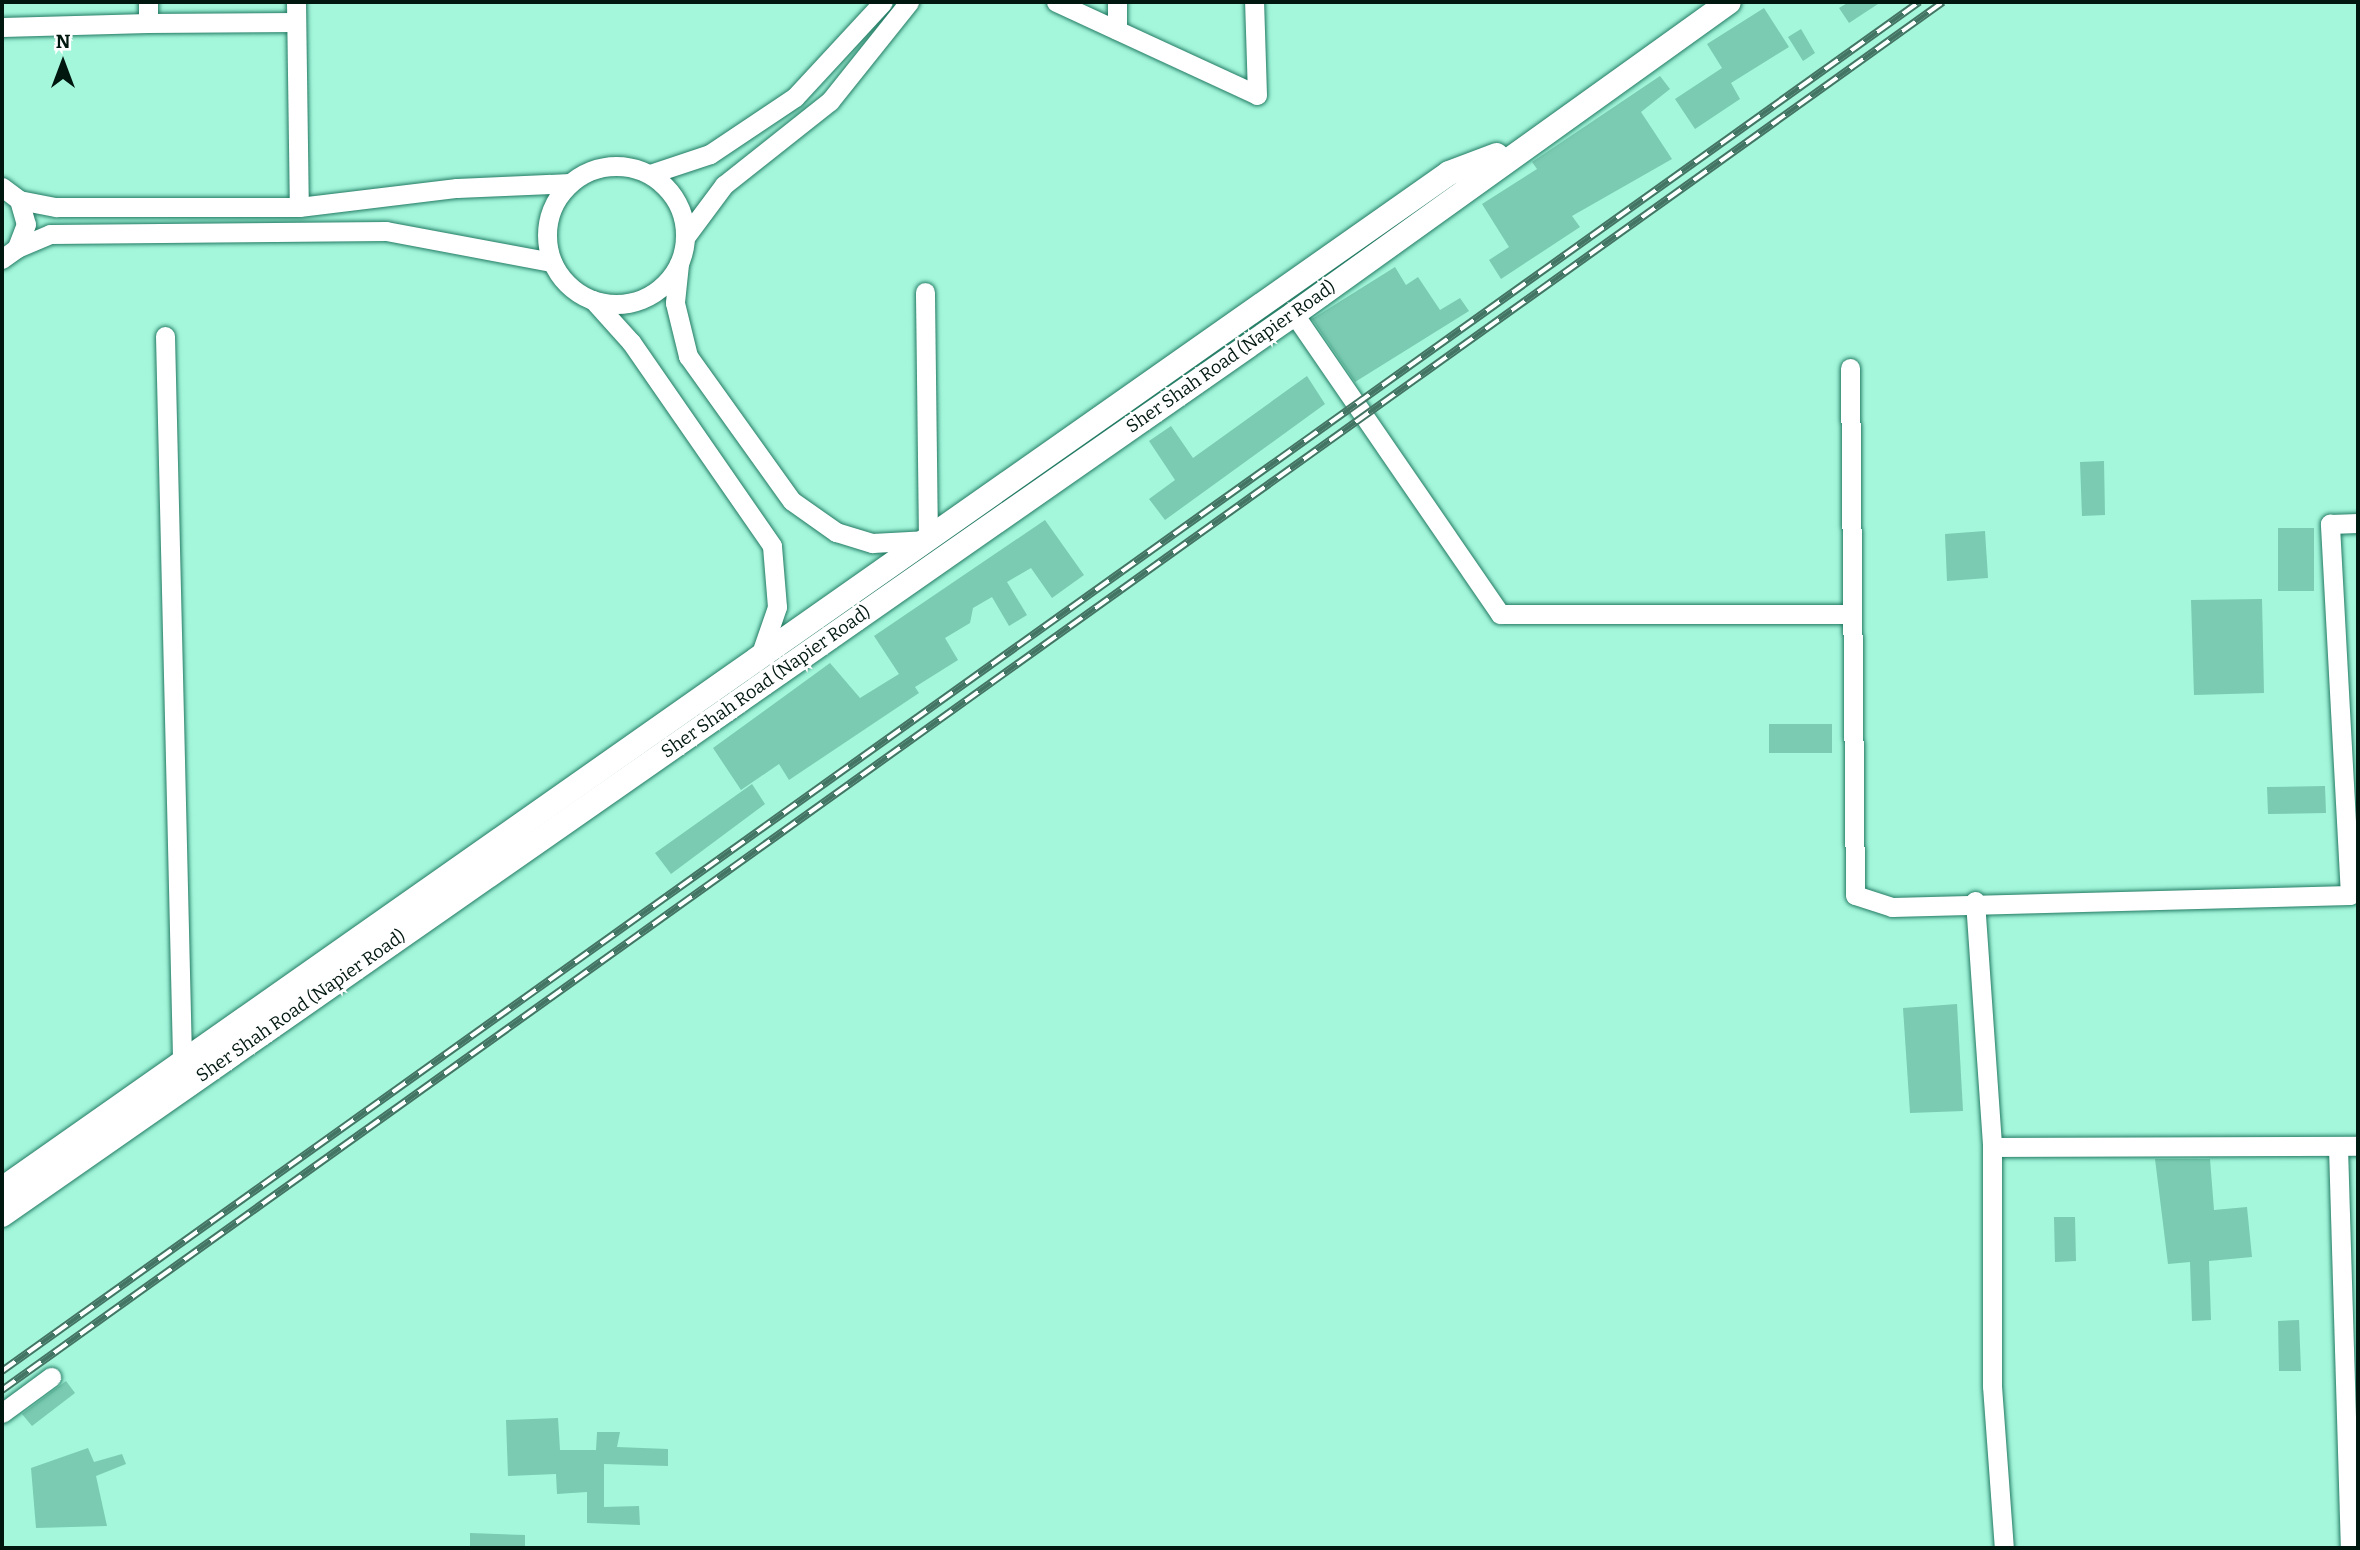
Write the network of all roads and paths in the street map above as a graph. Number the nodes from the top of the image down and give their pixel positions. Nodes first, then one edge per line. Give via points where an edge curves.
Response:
1 (148, 2) edge
2 (296, 2) edge
3 (883, 2) edge
4 (909, 2) edge
5 (1056, 2) edge
6 (1117, 2) edge
7 (1254, 2) edge
8 (1730, 2) edge
9 (296, 22) junction
10 (148, 23) junction
11 (2, 27) edge
12 (1117, 30) junction
13 (1527, 144) junction
14 (650, 174) junction
15 (570, 183) junction
16 (7, 189) edge
17 (299, 207) junction
18 (686, 236) junction
19 (10, 254) edge
20 (551, 262) junction
21 (679, 264) junction
22 (925, 292) dead end
23 (593, 300) junction
24 (1294, 314) junction
25 (165, 336) dead end
26 (1850, 368) dead end
27 (2358, 523) edge
28 (928, 540) junction
29 (1850, 614) junction
30 (760, 656) junction
31 (1975, 901) junction
32 (182, 1058) junction
33 (1992, 1147) junction
34 (2348, 1147) edge
35 (2, 1189) edge
36 (2, 1215) edge
37 (51, 1377) dead end
38 (2, 1413) edge
39 (2004, 1548) edge
40 (2350, 1548) edge

1 - 10 street
2 - 9 street
3 - 14 street via 796,97 710,154
4 - 18 street via 830,101 724,185
5 - 12 street
6 - 12 street
7 - 12 street via 1257,94
8 - 13 main road, Sher Shah Road (Napier Road)
9 - 10 street
9 - 17 street
10 - 11 street
13 - 24 main road, Sher Shah Road (Napier Road)
13 - 28 main road, Sher Shah Road (Napier Road) via 1449,173
14 - 15 street via 608,166
14 - 18 street via 676,200
15 - 17 street via 457,188
15 - 20 street via 548,219
16 - 17 street via 56,207
16 - 19 street via 26,224
18 - 21 street
19 - 20 street via 50,234 386,231
20 - 23 street via 568,285
21 - 23 street via 642,299
21 - 28 street via 675,303 688,356 792,500 836,532 872,543
22 - 28 street
23 - 30 street via 631,342 772,546 777,607
24 - 29 street via 1500,614
24 - 36 main road, Sher Shah Road (Napier Road)
25 - 32 street
26 - 29 street
27 - 31 street via 2330,524 2350,895
28 - 30 main road, Sher Shah Road (Napier Road)
29 - 31 street via 1856,895 1892,907
30 - 32 main road, Sher Shah Road (Napier Road)
31 - 33 street
32 - 35 main road, Sher Shah Road (Napier Road)
33 - 34 street
33 - 39 street via 1992,1387
34 - 40 street
37 - 38 street

